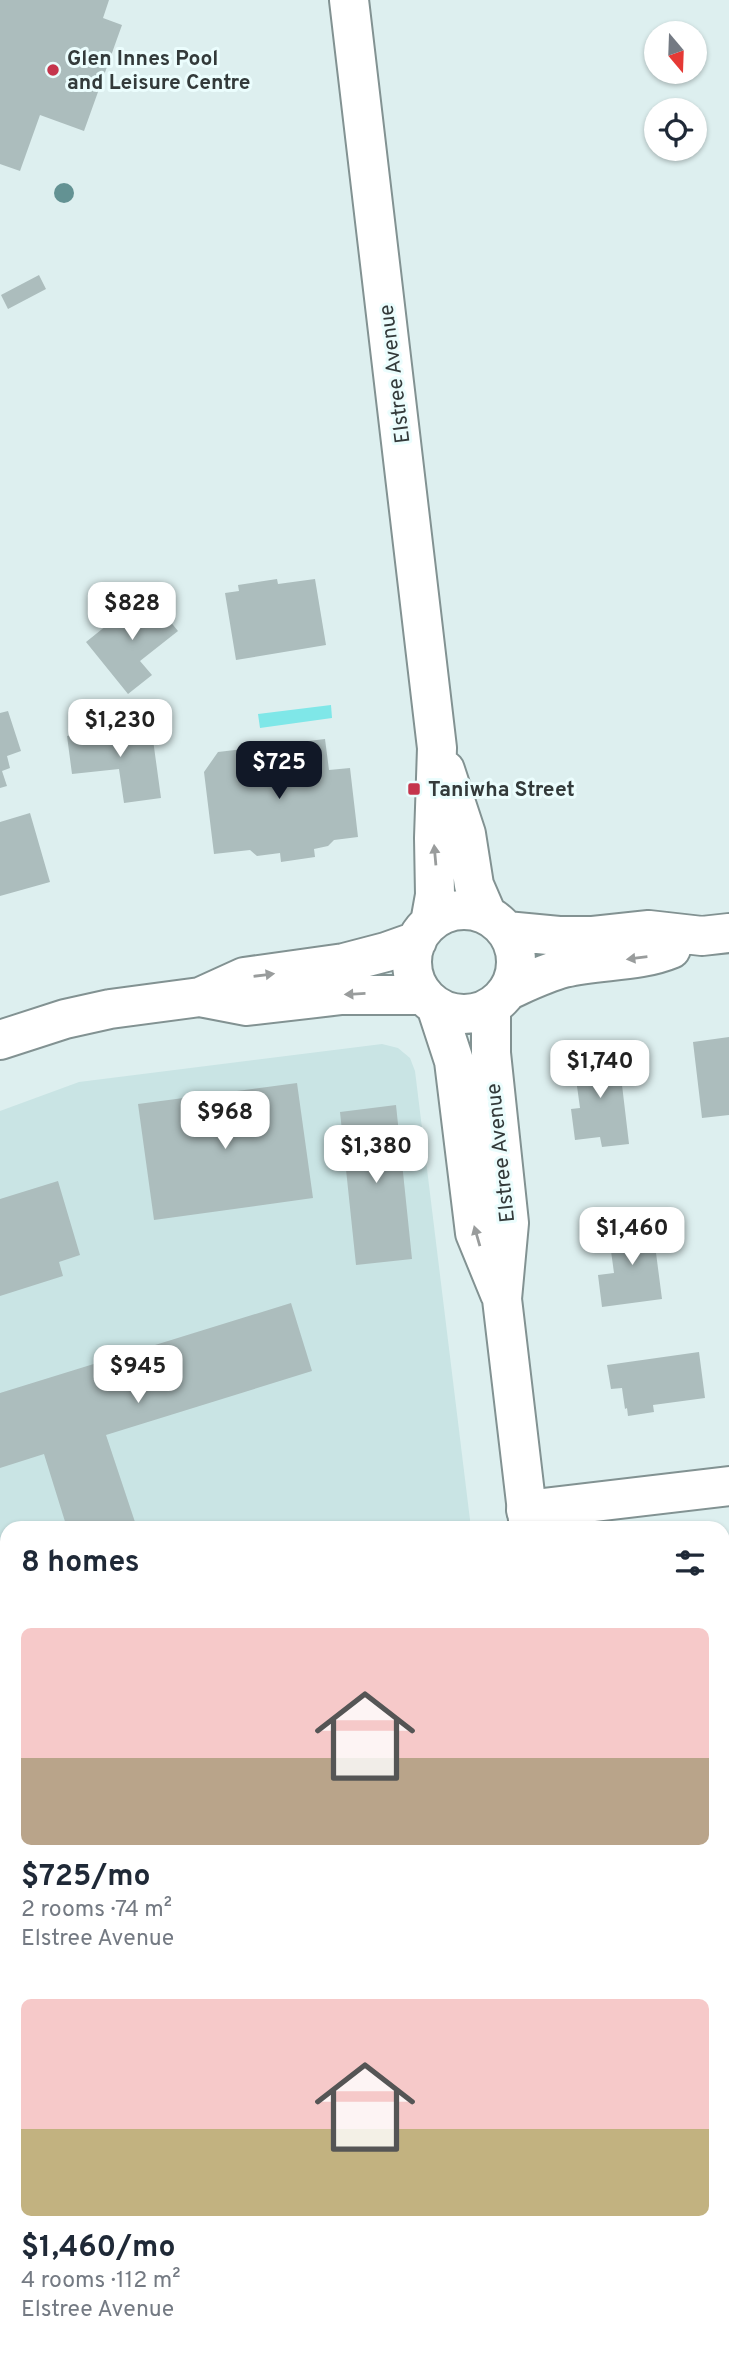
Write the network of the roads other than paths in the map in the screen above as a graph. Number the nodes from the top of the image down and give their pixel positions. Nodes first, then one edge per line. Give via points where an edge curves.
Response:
1 (349, 0) edge
2 (437, 748) junction
3 (497, 923) junction
4 (424, 932) junction
5 (715, 934) edge
6 (200, 997) junction
7 (500, 999) junction
8 (430, 1000) junction
9 (0, 1040) edge
10 (502, 1299) junction
11 (729, 1486) edge
12 (528, 1519) edge

1 - 2 street, Elstree Avenue
2 - 3 street, Elstree Avenue via 466,834 474,885
4 -> 2 street, Elstree Avenue via 436,870
3 - 4 street via 473,911 458,911 443,915
3 - 5 street via 593,936 649,930
3 - 7 street via 513,945 516,960 514,975
6 -> 4 street via 244,977 344,963 386,952
4 - 8 street via 412,969 416,983
5 -> 7 street via 653,956 565,968 537,977
8 -> 6 street via 342,995 247,1006
6 - 9 street via 110,1009
7 - 8 street via 477,1013 463,1014 449,1013
7 - 10 street, Elstree Avenue via 491,1053 509,1223
10 -> 8 street, Elstree Avenue via 475,1233 456,1072 447,1036
10 - 12 street, Elstree Avenue
11 - 12 street

